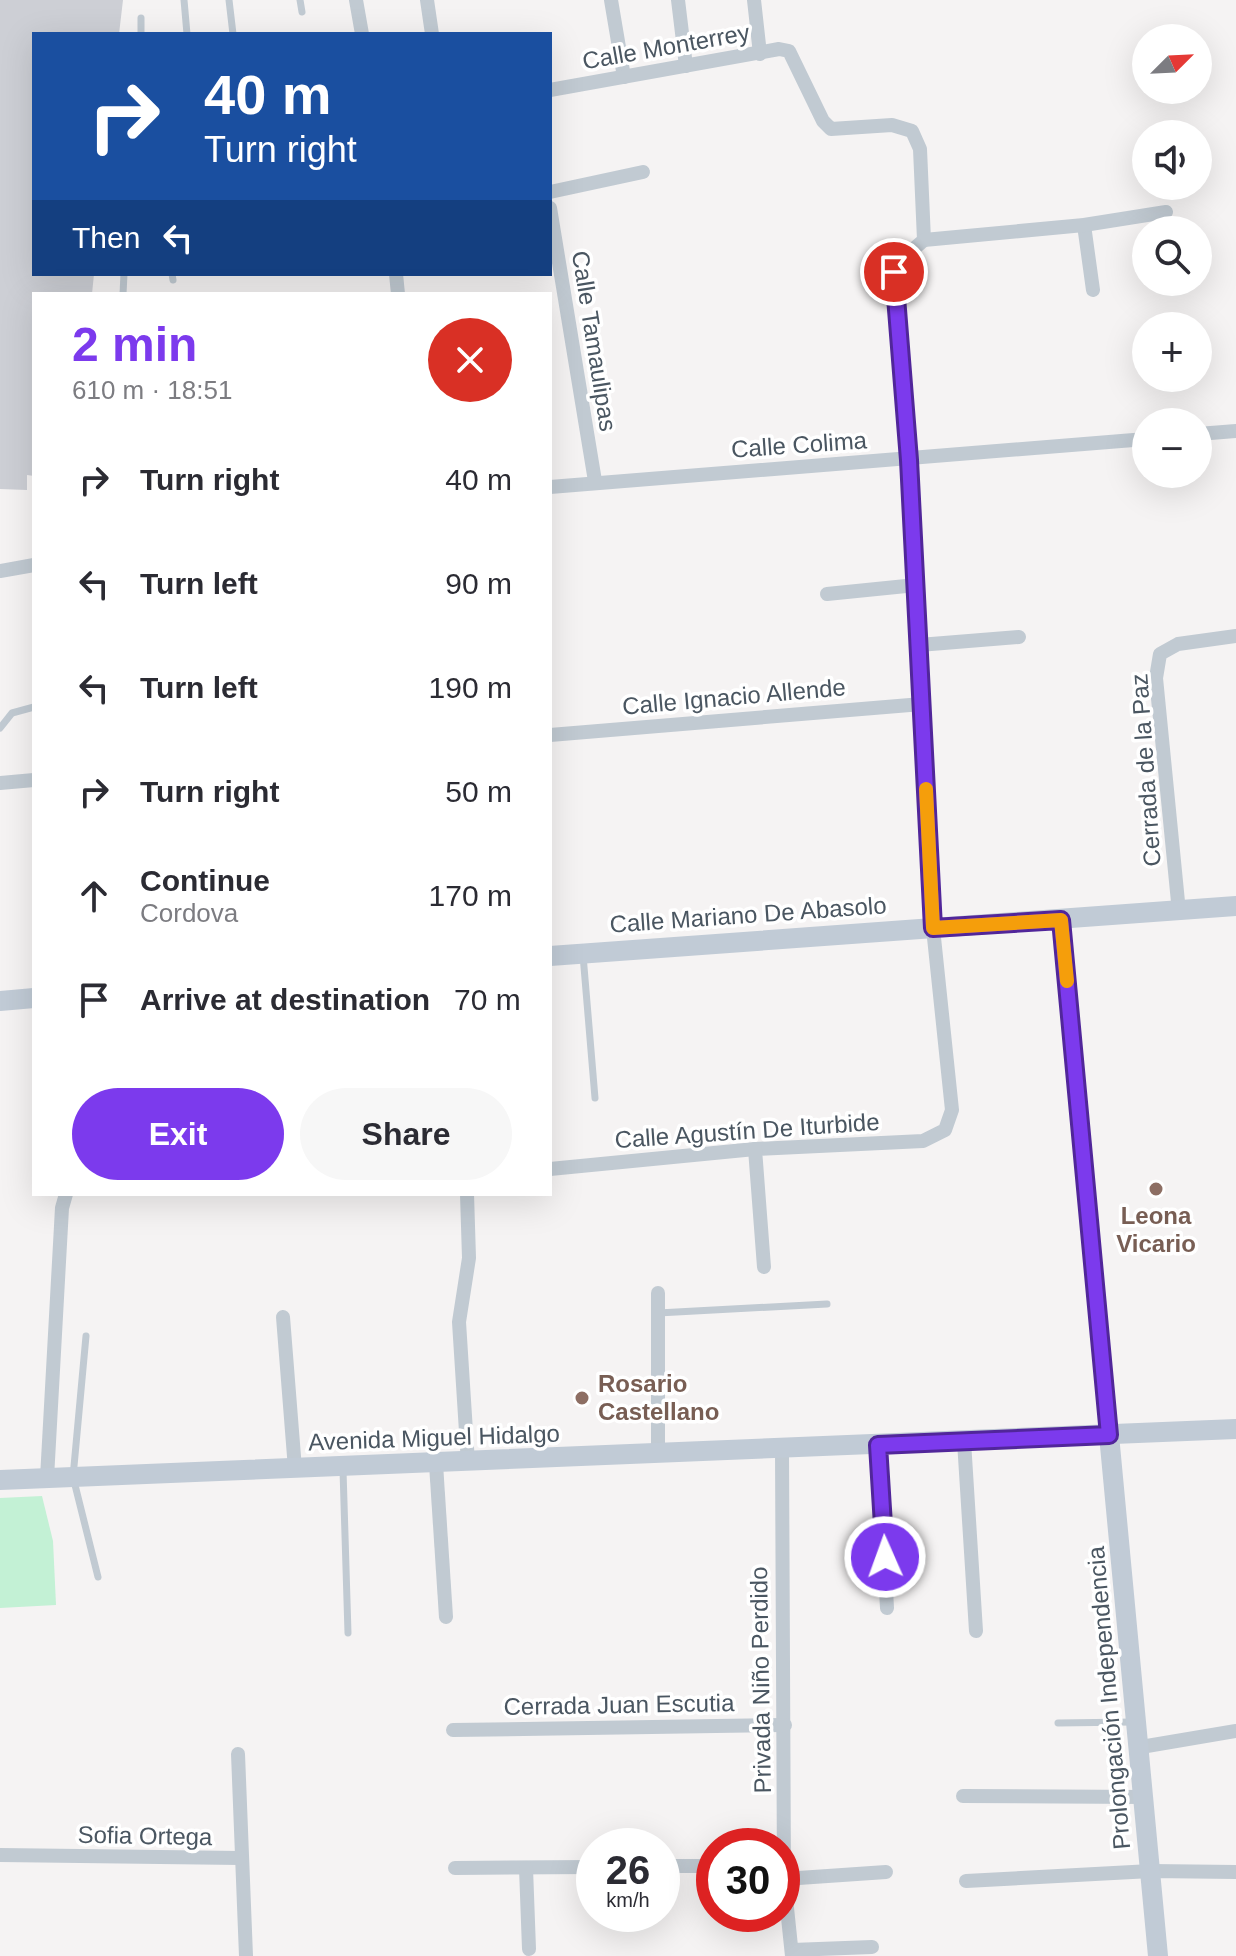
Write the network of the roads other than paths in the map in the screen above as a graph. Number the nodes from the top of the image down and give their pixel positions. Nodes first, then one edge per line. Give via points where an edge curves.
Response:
1 (184, 0) edge
2 (229, 0) edge
3 (300, 0) edge
4 (356, 0) edge
5 (427, 0) edge
6 (611, 0) edge
7 (678, 0) edge
8 (754, 0) edge
9 (302, 12) dead end
10 (141, 18) dead end
11 (141, 32) edge
12 (187, 32) edge
13 (233, 32) edge
14 (362, 32) edge
15 (432, 32) edge
16 (760, 54) junction
17 (686, 66) junction
18 (624, 77) junction
19 (552, 90) edge
20 (643, 172) dead end
21 (552, 192) edge
22 (1166, 212) dead end
23 (552, 220) edge
24 (1084, 225) junction
25 (924, 240) junction
26 (1093, 290) dead end
27 (1236, 431) edge
28 (1212, 433) edge
29 (1132, 440) edge
30 (909, 460) junction
31 (595, 481) junction
32 (552, 487) edge
33 (32, 565) edge
34 (0, 571) edge
35 (916, 585) junction
36 (827, 594) dead end
37 (1236, 636) edge
38 (1019, 637) dead end
39 (919, 645) junction
40 (922, 704) junction
41 (32, 708) edge
42 (0, 728) edge
43 (552, 735) edge
44 (32, 780) edge
45 (0, 783) edge
46 (1236, 906) edge
47 (1179, 912) junction
48 (1061, 920) junction
49 (933, 928) junction
50 (583, 953) junction
51 (552, 956) edge
52 (32, 998) edge
53 (0, 1001) edge
54 (595, 1098) dead end
55 (755, 1149) junction
56 (552, 1169) edge
57 (467, 1196) edge
58 (64, 1201) edge
59 (764, 1267) dead end
60 (658, 1293) dead end
61 (827, 1304) dead end
62 (658, 1313) junction
63 (283, 1317) dead end
64 (86, 1336) dead end
65 (1236, 1429) edge
66 (1109, 1435) junction
67 (964, 1441) junction
68 (878, 1445) junction
69 (782, 1450) junction
70 (658, 1455) junction
71 (468, 1463) junction
72 (436, 1464) junction
73 (343, 1467) junction
74 (295, 1469) junction
75 (73, 1477) junction
76 (47, 1478) junction
77 (0, 1480) edge
78 (98, 1577) dead end
79 (887, 1608) dead end
80 (446, 1617) dead end
81 (976, 1631) dead end
82 (348, 1633) dead end
83 (1138, 1722) junction
84 (1058, 1723) dead end
85 (785, 1725) junction
86 (453, 1730) dead end
87 (1236, 1731) edge
88 (1141, 1747) junction
89 (238, 1754) dead end
90 (963, 1796) dead end
91 (1144, 1797) junction
92 (784, 1828) edge
93 (0, 1855) edge
94 (240, 1858) junction
95 (576, 1867) edge
96 (455, 1868) dead end
97 (526, 1868) junction
98 (800, 1870) edge
99 (1151, 1871) junction
100 (886, 1872) dead end
101 (1236, 1872) edge
102 (966, 1881) dead end
103 (790, 1932) edge
104 (872, 1947) dead end
105 (529, 1949) dead end
106 (792, 1953) edge
107 (246, 1956) edge
108 (1158, 1956) edge

1 - 12 lane
2 - 13 lane
3 - 9 lane
4 - 14 street
5 - 15 street
6 - 18 street
7 - 17 street
8 - 16 street
10 - 11 lane
16 - 17 street, Calle Monterrey
16 - 25 street, Calle Monterrey via 789,51 831,129 892,125 912,131 920,149
17 - 18 street, Calle Monterrey
18 - 19 street, Calle Monterrey
20 - 21 street
22 - 24 street
23 - 31 street, Calle Tamaulipas
24 - 25 street
24 - 26 street
25 - 30 street via 894,272
27 - 28 street
29 - 30 street, Calle Colima
30 - 31 street, Calle Colima
30 - 35 street
31 - 32 street, Calle Colima
33 - 34 street
35 - 36 street
35 - 39 street
37 - 47 street, Cerrada de la Paz via 1178,644 1160,654 1156,678
38 - 39 street
39 - 40 street
40 - 43 street, Calle Ignacio Allende
40 - 49 street
41 - 42 lane via 12,713
44 - 45 street
46 - 47 street, Calle Mariano De Abasolo
47 - 48 street, Calle Mariano De Abasolo
48 - 49 street, Calle Mariano De Abasolo
48 - 66 street
49 - 50 street, Calle Mariano De Abasolo
49 - 55 street, Calle Agustín De Iturbide via 952,1110 945,1130 923,1141
50 - 51 street, Calle Mariano De Abasolo
50 - 54 lane
52 - 53 street
55 - 56 street, Calle Agustín De Iturbide
55 - 59 street
57 - 71 street via 469,1258 459,1322
58 - 76 street
60 - 62 street
61 - 62 lane
62 - 70 street
63 - 74 street
64 - 75 lane
65 - 66 street, Avenida Miguel Hidalgo
66 - 67 street, Avenida Miguel Hidalgo
66 - 83 street, Prolongación Independencia
67 - 68 street, Avenida Miguel Hidalgo
67 - 81 street
68 - 69 street, Avenida Miguel Hidalgo
68 - 79 street
69 - 70 street, Avenida Miguel Hidalgo
69 - 85 street, Privada Niño Perdido
70 - 71 street, Avenida Miguel Hidalgo
71 - 72 street, Avenida Miguel Hidalgo
72 - 73 street, Avenida Miguel Hidalgo
72 - 80 street
73 - 74 street, Avenida Miguel Hidalgo
73 - 82 lane
74 - 75 street, Avenida Miguel Hidalgo
75 - 76 street, Avenida Miguel Hidalgo
75 - 78 lane
76 - 77 street, Avenida Miguel Hidalgo
83 - 84 lane
83 - 88 street, Prolongación Independencia
85 - 86 street, Cerrada Juan Escutia
85 - 92 street, Privada Niño Perdido
87 - 88 street
88 - 91 street, Prolongación Independencia
89 - 94 street
90 - 91 street
91 - 99 street, Prolongación Independencia
93 - 94 street, Sofia Ortega
94 - 107 street, Sofia Ortega
95 - 97 street
96 - 97 street
97 - 105 street
98 - 100 street
99 - 101 street
99 - 102 street
99 - 108 street, Prolongación Independencia
103 - 106 street, Privada Niño Perdido
104 - 106 street

